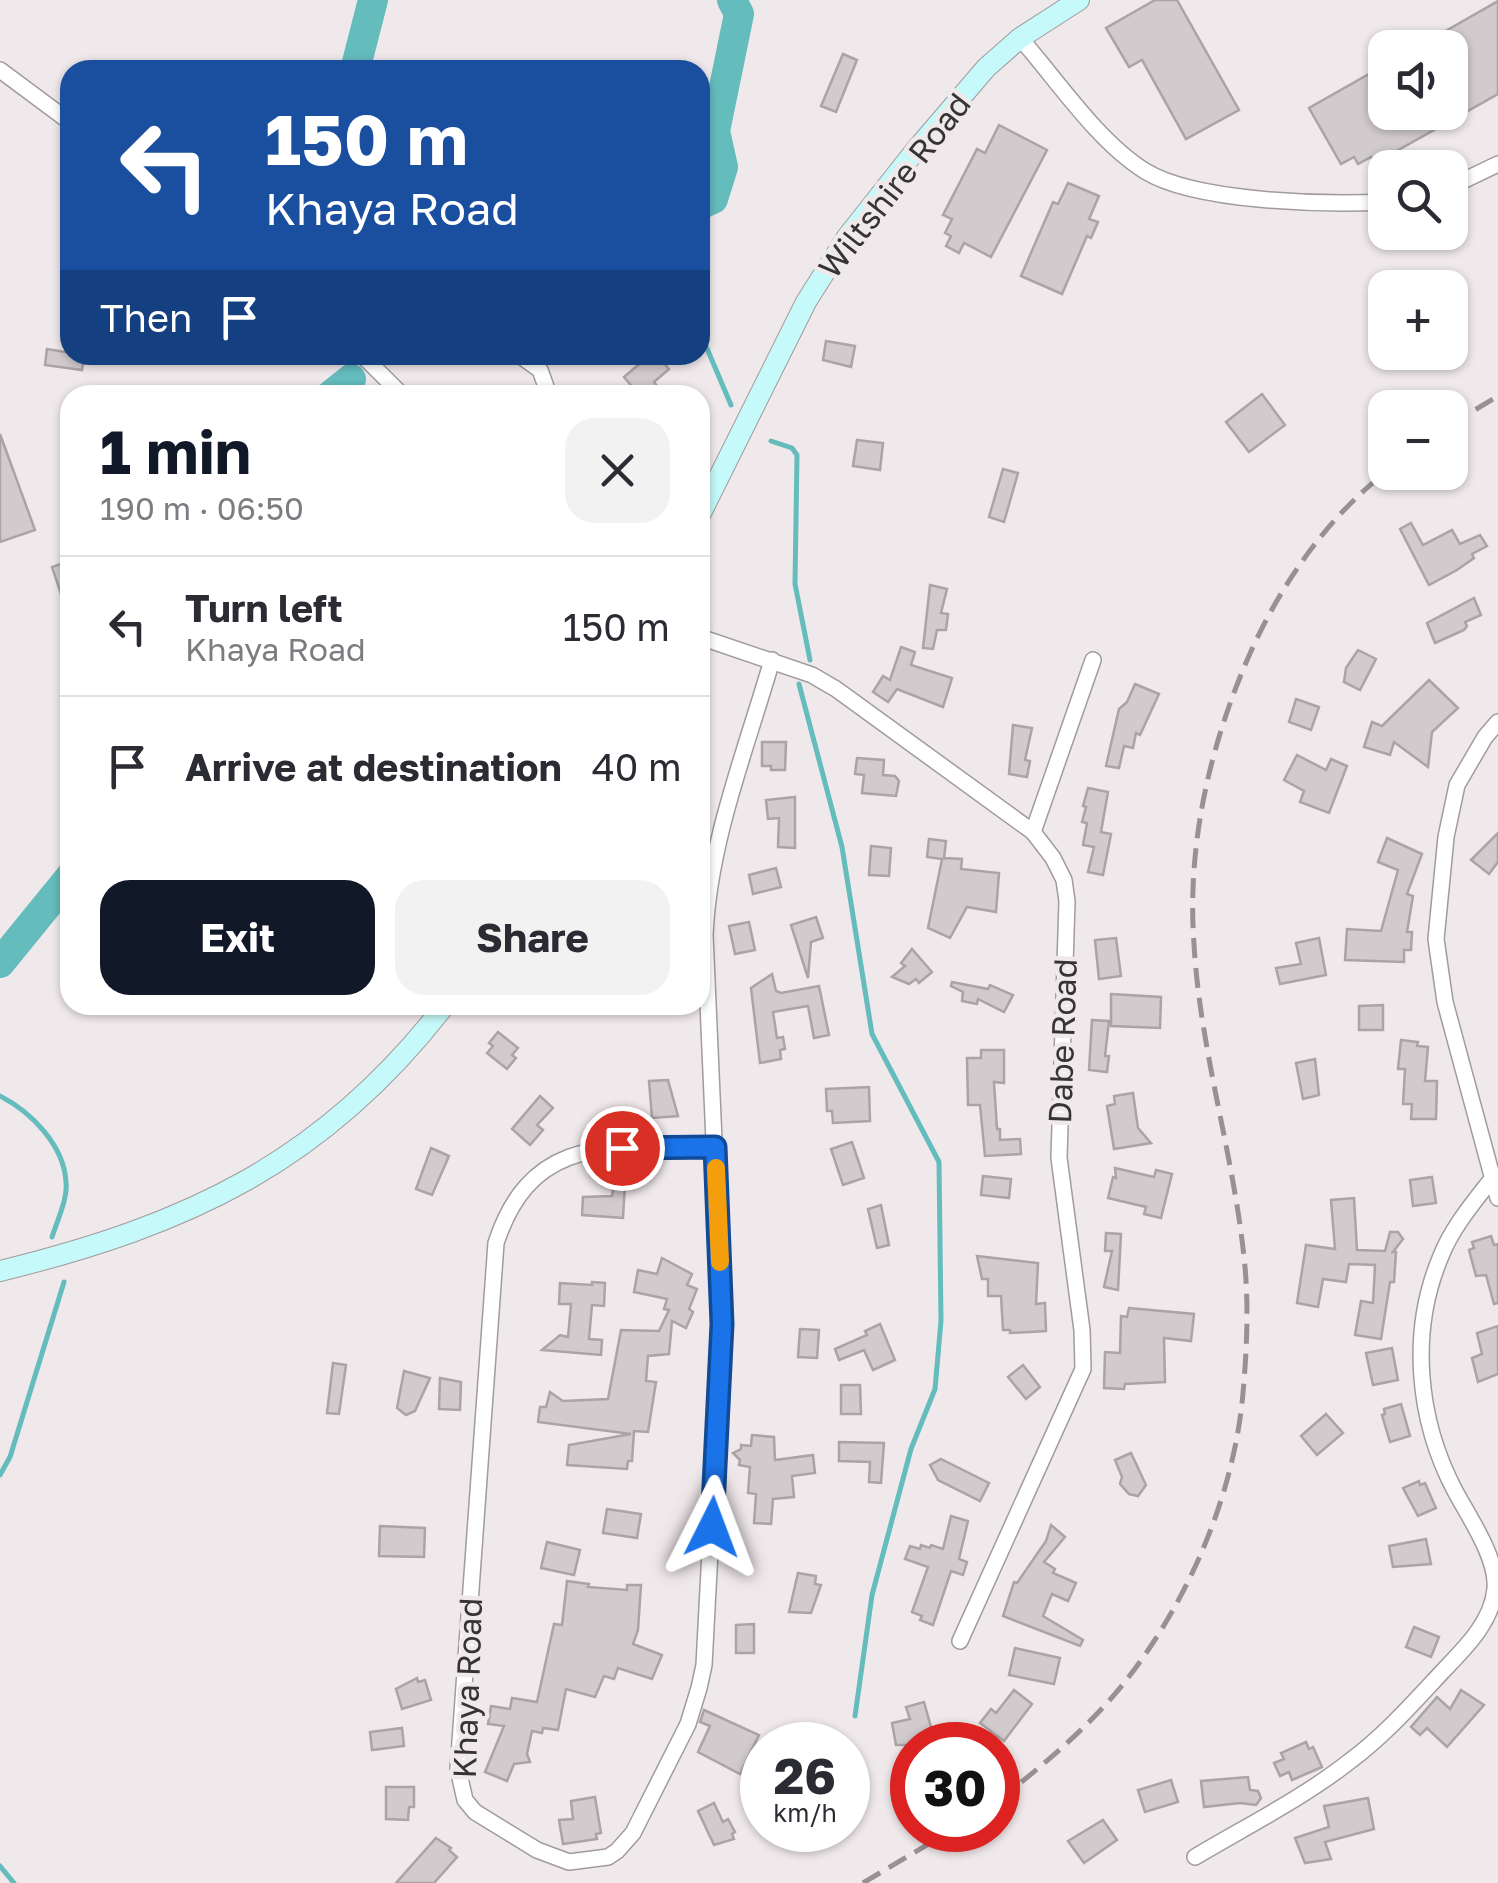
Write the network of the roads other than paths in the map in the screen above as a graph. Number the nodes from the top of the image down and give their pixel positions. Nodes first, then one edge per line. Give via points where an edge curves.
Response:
1 (1079, 0) edge
2 (1020, 38) junction
3 (0, 70) edge
4 (60, 115) edge
5 (1498, 164) edge
6 (1468, 178) edge
7 (1368, 202) edge
8 (372, 365) edge
9 (392, 385) edge
10 (710, 495) edge
11 (710, 640) edge
12 (772, 660) junction
13 (1093, 660) dead end
14 (1498, 722) edge
15 (1034, 832) junction
16 (710, 884) edge
17 (437, 1015) edge
18 (709, 1015) edge
19 (715, 1147) junction
20 (1491, 1180) junction
21 (1498, 1198) edge
22 (0, 1271) edge
23 (960, 1641) dead end
24 (1195, 1857) dead end

1 - 2 street, Wiltshire Road
2 - 7 street via 1128,160 1164,180 1223,194
2 - 10 street, Wiltshire Road via 960,97 827,266
3 - 4 street
5 - 6 street
8 - 9 street
11 - 12 street, Dabe Road
12 - 15 street, Dabe Road via 836,689
12 - 16 street, Khaya Road
13 - 15 street
14 - 20 street via 1458,785 1436,939 1445,1002
15 - 23 street, Dabe Road via 1059,869 1067,901 1058,1158 1083,1369
17 - 22 street via 361,1098 276,1165 147,1227
18 - 19 street, Khaya Road
19 - 19 street, Khaya Road via 721,1343 699,1688 688,1724 625,1843 608,1856 569,1862 475,1812 458,1770 496,1243 521,1188 560,1160 622,1148
20 - 21 street
20 - 24 street via 1440,1258 1420,1347 1429,1427 1492,1567 1496,1586 1489,1610 1465,1647 1350,1762

